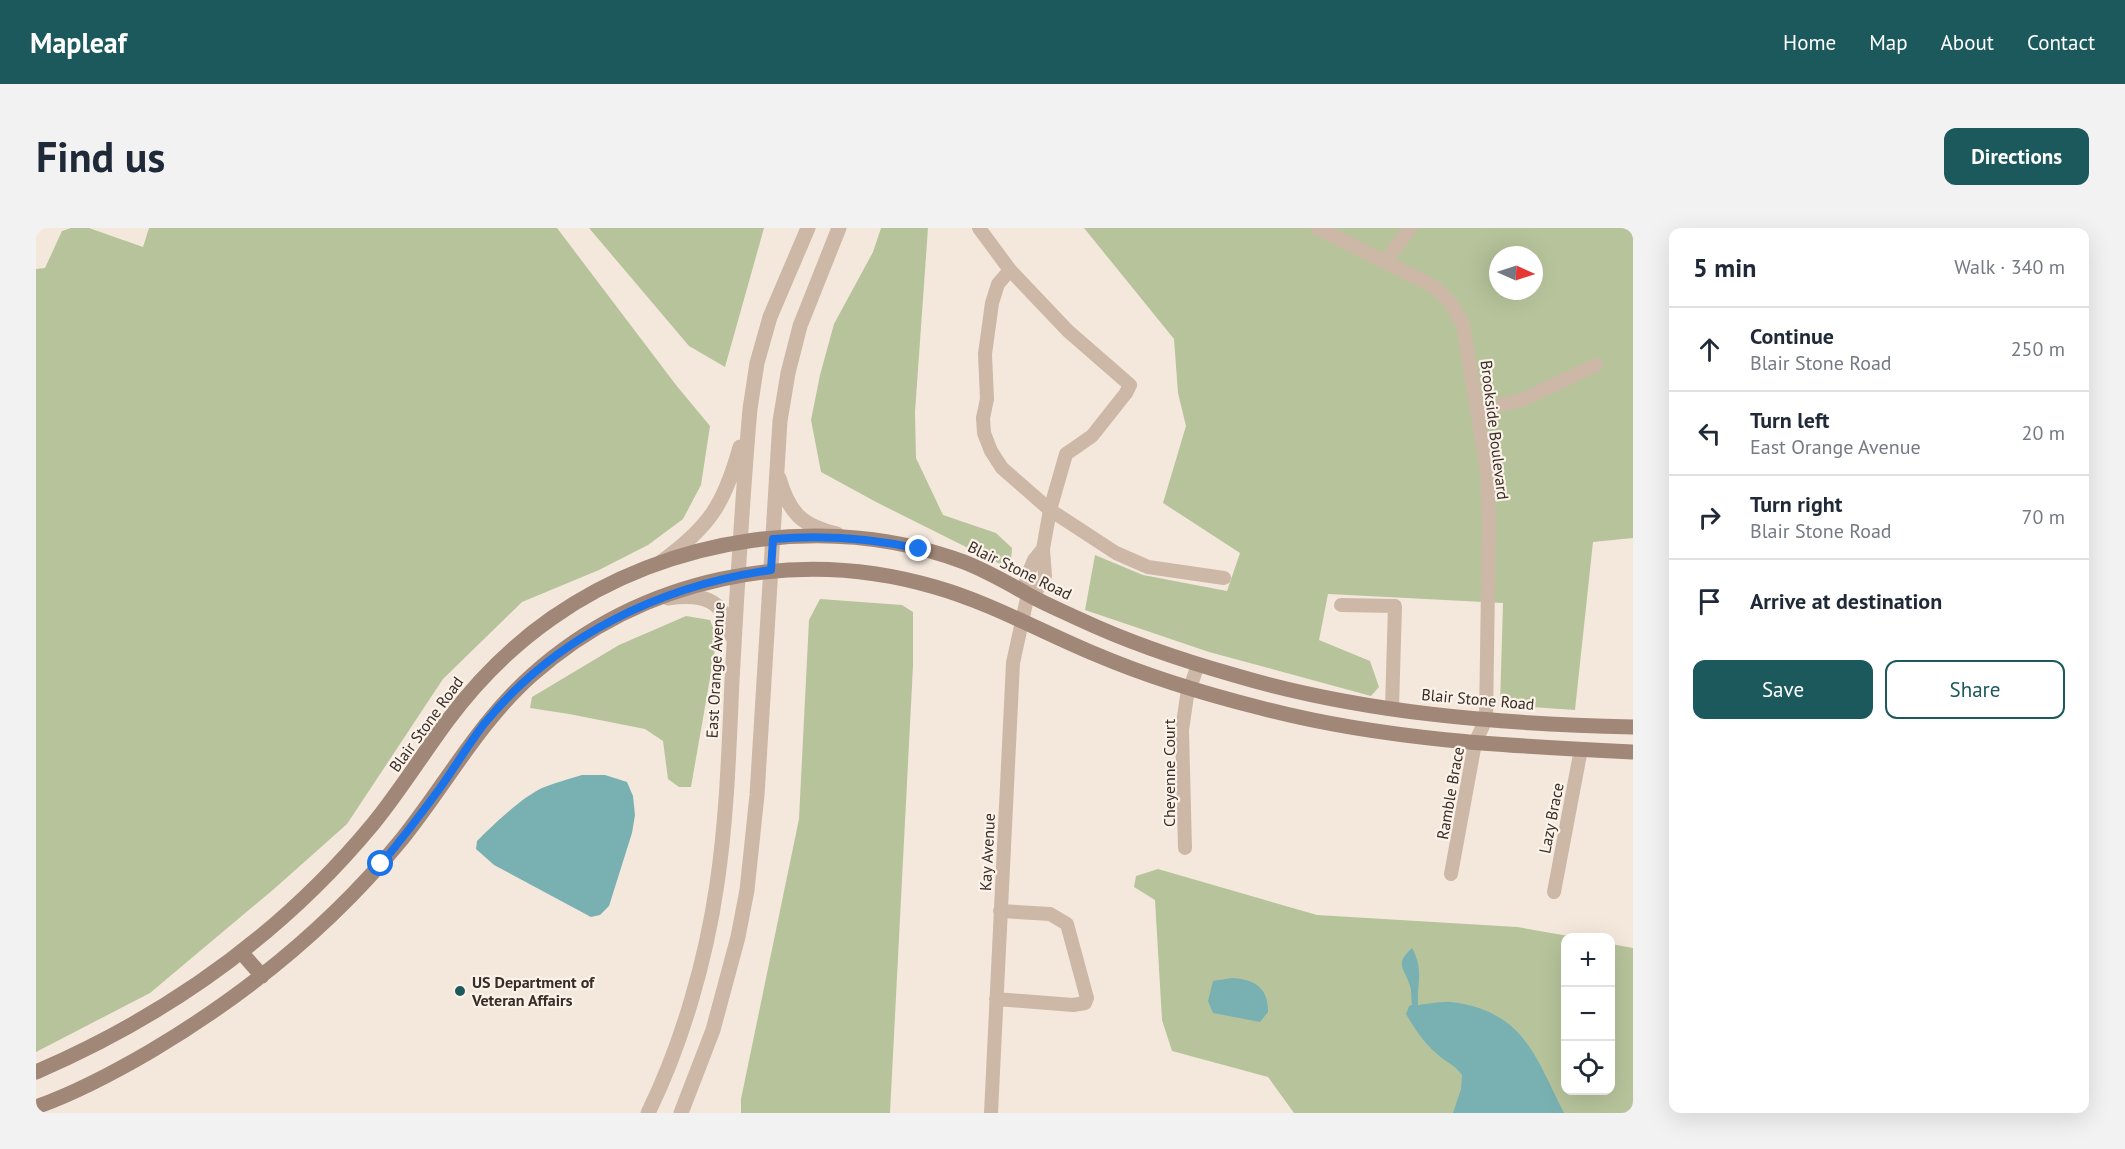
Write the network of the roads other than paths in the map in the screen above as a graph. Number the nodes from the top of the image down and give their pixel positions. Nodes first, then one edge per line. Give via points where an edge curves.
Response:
1 (808, 228) edge
2 (839, 228) edge
3 (979, 228) edge
4 (1318, 228) edge
5 (1410, 228) edge
6 (1386, 261) junction
7 (1010, 270) junction
8 (1596, 365) dead end
9 (750, 410) junction
10 (1477, 410) junction
11 (777, 471) junction
12 (1050, 510) junction
13 (855, 538) junction
14 (773, 539) junction
15 (741, 542) junction
16 (659, 563) junction
17 (771, 570) junction
18 (739, 575) junction
19 (1224, 578) dead end
20 (1028, 594) junction
21 (656, 599) junction
22 (1341, 605) dead end
23 (1022, 621) junction
24 (734, 646) junction
25 (1198, 665) junction
26 (1189, 688) junction
27 (1392, 708) junction
28 (1486, 719) junction
29 (1633, 727) edge
30 (1475, 743) junction
31 (1581, 749) junction
32 (1633, 752) edge
33 (1185, 848) dead end
34 (1452, 874) dead end
35 (1554, 892) dead end
36 (1000, 911) junction
37 (242, 952) junction
38 (262, 976) junction
39 (996, 999) junction
40 (36, 1072) edge
41 (36, 1107) edge
42 (648, 1113) edge
43 (681, 1113) edge
44 (991, 1113) edge

1 - 9 street, East Orange Avenue via 763,340
2 - 11 street via 793,351 780,421
3 - 7 street
4 - 6 street, Brookside Boulevard
5 - 6 street
6 - 10 street, Brookside Boulevard via 1433,286 1458,313 1467,339
7 - 12 street via 998,284 992,303 984,433 1002,468
7 - 12 street via 1068,330 1130,385 1092,436 1066,454
8 - 10 street via 1522,400
9 - 15 street, East Orange Avenue
9 - 16 street via 729,485 716,510 691,538
10 - 28 street, Brookside Boulevard via 1487,471 1489,522
11 - 13 street via 787,500 805,523
11 - 14 street
12 - 19 street via 1116,554 1148,567
12 - 20 street, Kay Avenue via 1043,549 1026,579
13 - 14 main road, Blair Stone Road
13 - 20 main road, Blair Stone Road via 943,555 989,572
14 - 15 main road, Blair Stone Road
14 - 17 street
15 - 16 main road, Blair Stone Road
15 - 18 street, East Orange Avenue
16 - 37 main road, Blair Stone Road via 572,605 497,663 447,720 358,843
17 - 18 main road
17 - 23 main road via 840,569 895,576 957,594
17 - 43 street via 747,890 713,1030
18 - 21 main road
18 - 24 street, East Orange Avenue
20 - 23 street, Kay Avenue
20 - 25 main road, Blair Stone Road via 1112,633
21 - 24 street via 708,599 725,615
21 - 38 main road via 592,631 553,657 516,690 484,725 413,826 381,864 322,927
22 - 27 street via 1395,606
23 - 26 main road via 1099,656
23 - 36 street, Kay Avenue via 1013,663
24 - 42 street, East Orange Avenue via 723,836 714,905 685,1018
25 - 26 street, Cheyenne Court
25 - 27 main road, Blair Stone Road via 1286,689
26 - 30 main road via 1346,727
26 - 33 street, Cheyenne Court via 1182,730
27 - 28 main road, Blair Stone Road
28 - 29 main road, Blair Stone Road
28 - 30 street, Ramble Brace
30 - 31 main road
30 - 34 street, Ramble Brace
31 - 32 main road
31 - 35 street, Lazy Brace
36 - 39 street, Kay Avenue
36 - 39 street via 1050,914 1068,924 1088,998 1085,1003 1073,1005
37 - 38 main road
37 - 40 main road, Blair Stone Road via 141,1020
38 - 41 main road via 202,1020 116,1071
39 - 44 street, Kay Avenue

